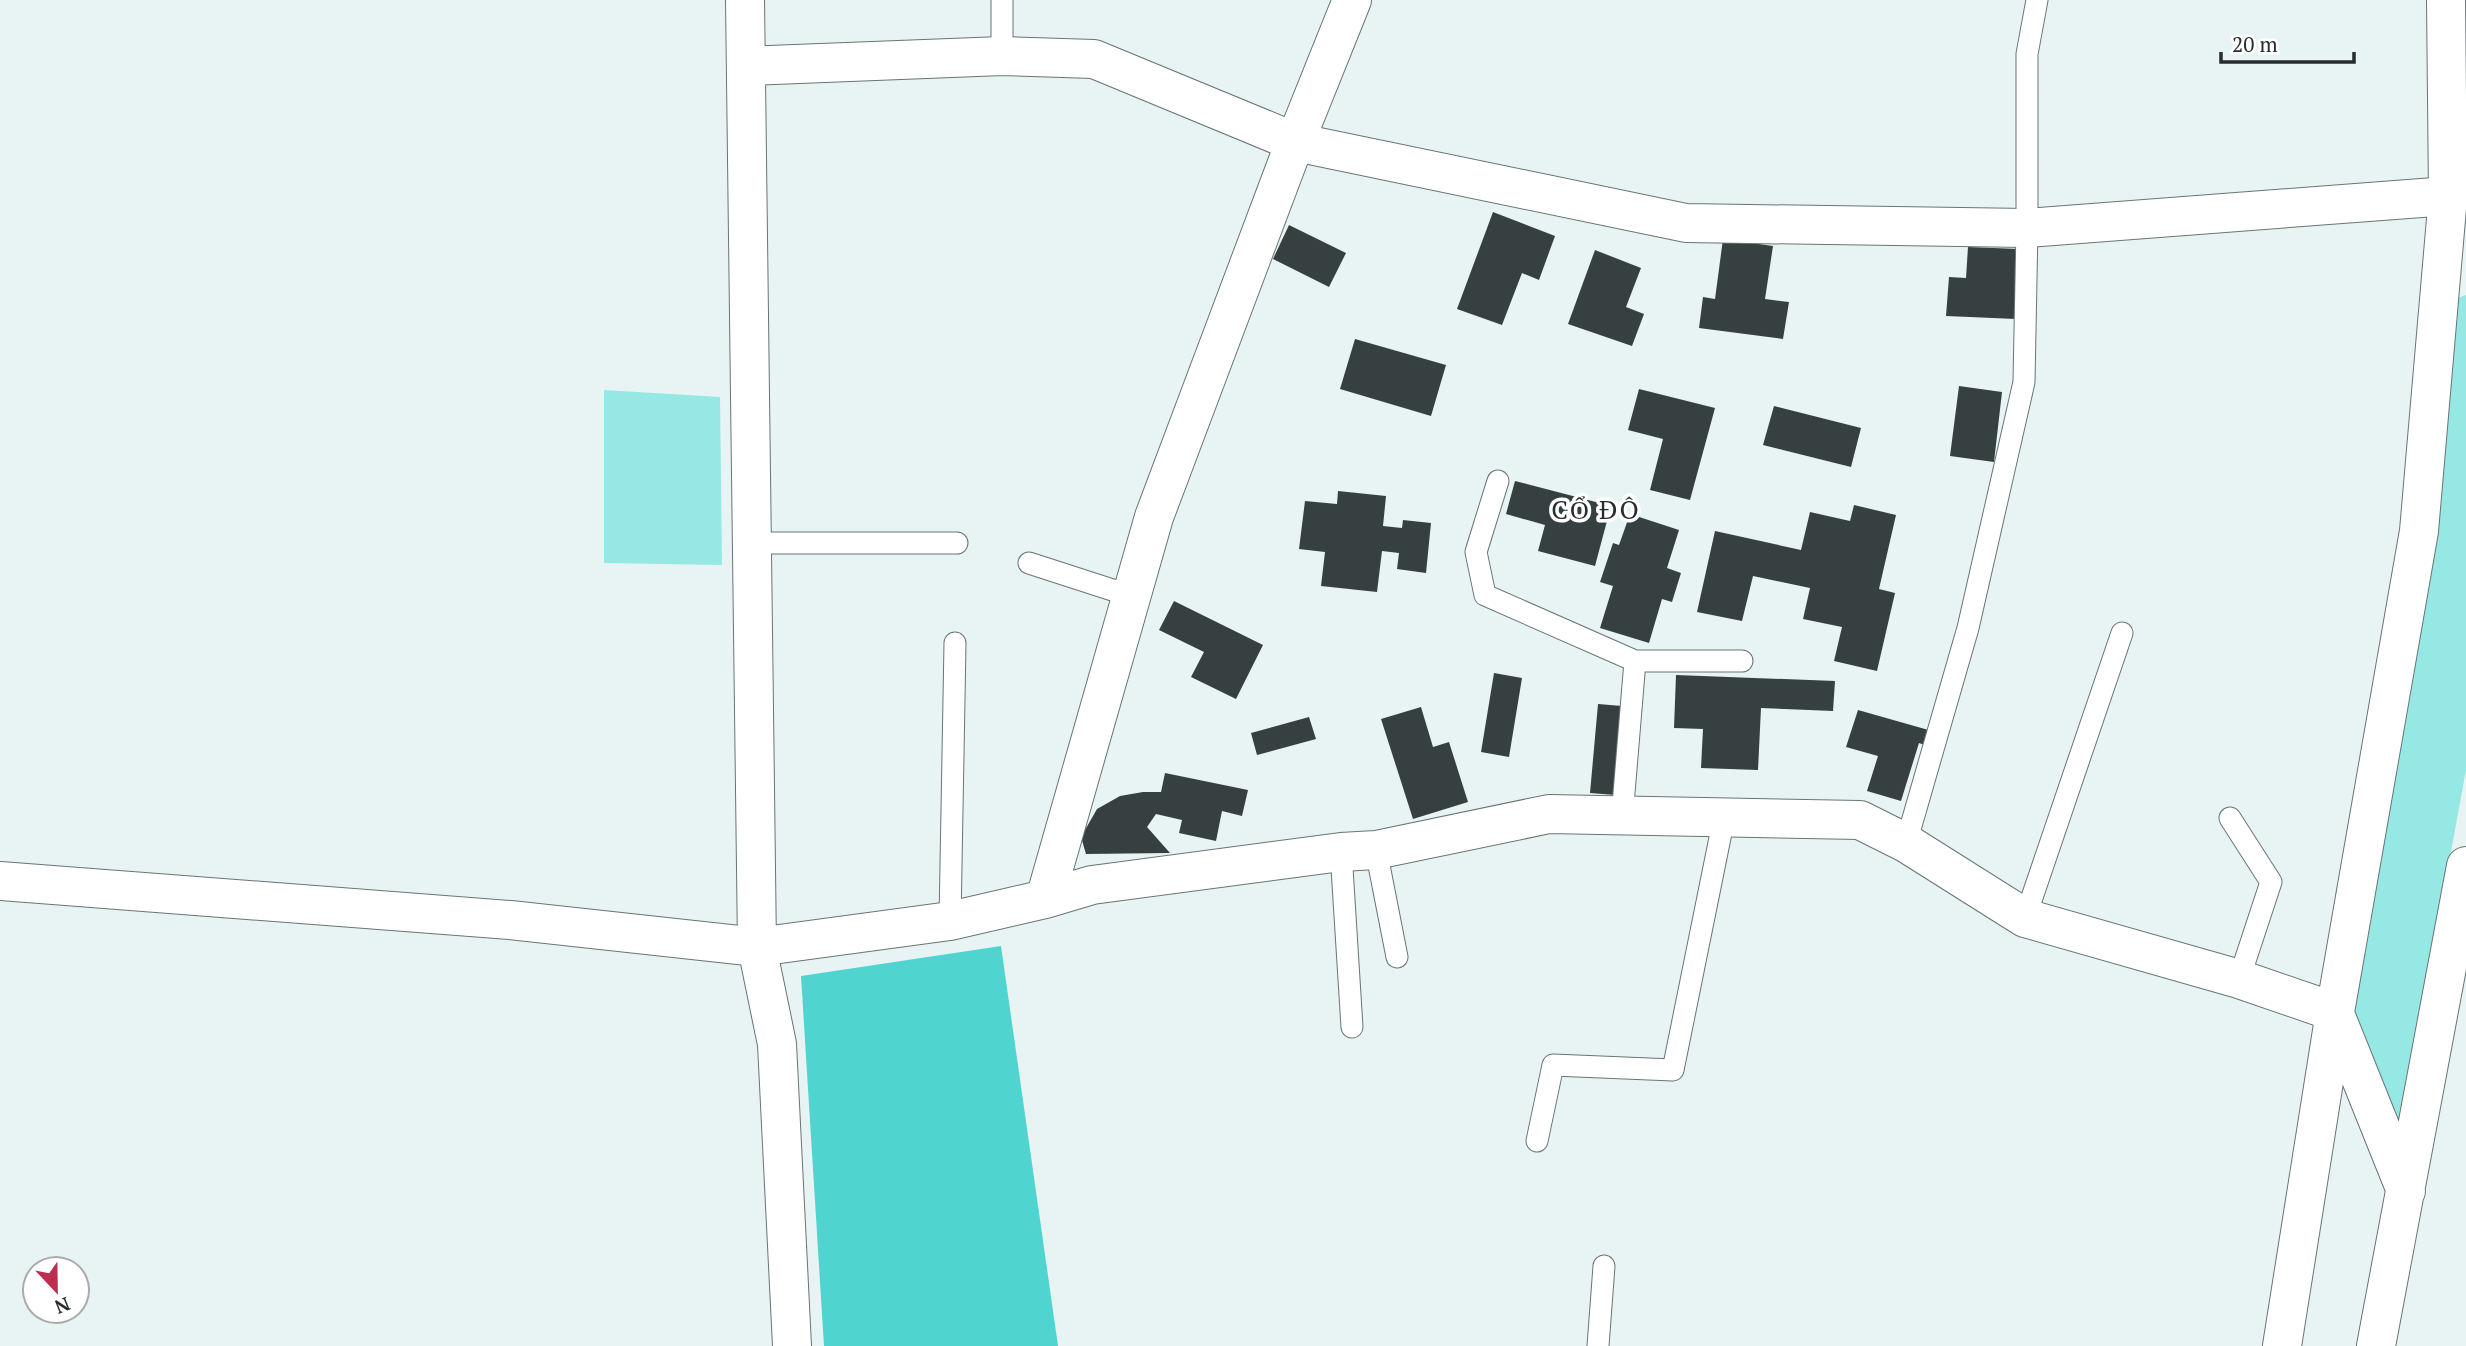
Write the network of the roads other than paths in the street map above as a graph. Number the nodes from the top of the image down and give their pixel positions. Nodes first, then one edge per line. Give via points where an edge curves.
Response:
1 (745, 0) edge
2 (1002, 0) edge
3 (1352, 0) edge
4 (2037, 0) edge
5 (2446, 0) edge
6 (1002, 55) junction
7 (746, 66) junction
8 (2466, 136) edge
9 (1295, 142) junction
10 (2453, 226) edge
11 (2027, 228) junction
12 (1498, 481) dead end
13 (752, 543) junction
14 (957, 543) dead end
15 (1029, 563) dead end
16 (1131, 596) junction
17 (2122, 633) dead end
18 (955, 643) dead end
19 (1635, 661) junction
20 (1742, 661) dead end
21 (1622, 817) junction
22 (1724, 818) junction
23 (2230, 818) dead end
24 (1906, 843) junction
25 (1359, 851) junction
26 (2466, 866) edge
27 (0, 881) edge
28 (1045, 900) junction
29 (2025, 918) junction
30 (950, 921) junction
31 (757, 947) junction
32 (1397, 957) dead end
33 (2239, 979) junction
34 (2334, 1012) junction
35 (1352, 1027) dead end
36 (1537, 1142) dead end
37 (2406, 1191) junction
38 (1604, 1266) dead end
39 (792, 1346) edge
40 (1598, 1346) edge
41 (2282, 1346) edge
42 (2376, 1346) edge

1 - 7 street
2 - 6 lane
3 - 9 street
4 - 11 lane via 2027,54
5 - 10 street
6 - 7 street
6 - 9 street via 1094,59
7 - 13 street
8 - 10 street
9 - 11 street via 1686,223
9 - 16 street via 1154,517
10 - 11 street
10 - 34 street via 2419,531
11 - 24 lane via 2024,382 1968,628
12 - 19 lane via 1476,552 1485,595
13 - 14 lane
13 - 31 street
15 - 16 lane
16 - 28 street
17 - 29 lane
18 - 30 lane
19 - 20 lane
19 - 21 lane
21 - 22 street
21 - 25 street via 1549,814
22 - 24 street via 1860,820
22 - 36 lane via 1673,1070 1553,1065
23 - 33 lane via 2271,881
24 - 29 street
25 - 28 street via 1092,885
25 - 32 lane
25 - 35 lane
26 - 37 street
27 - 31 street via 510,920
28 - 30 street
29 - 33 street
30 - 31 street
31 - 39 street via 777,1044
33 - 34 street
34 - 37 street
34 - 41 street
37 - 42 street
38 - 40 lane

